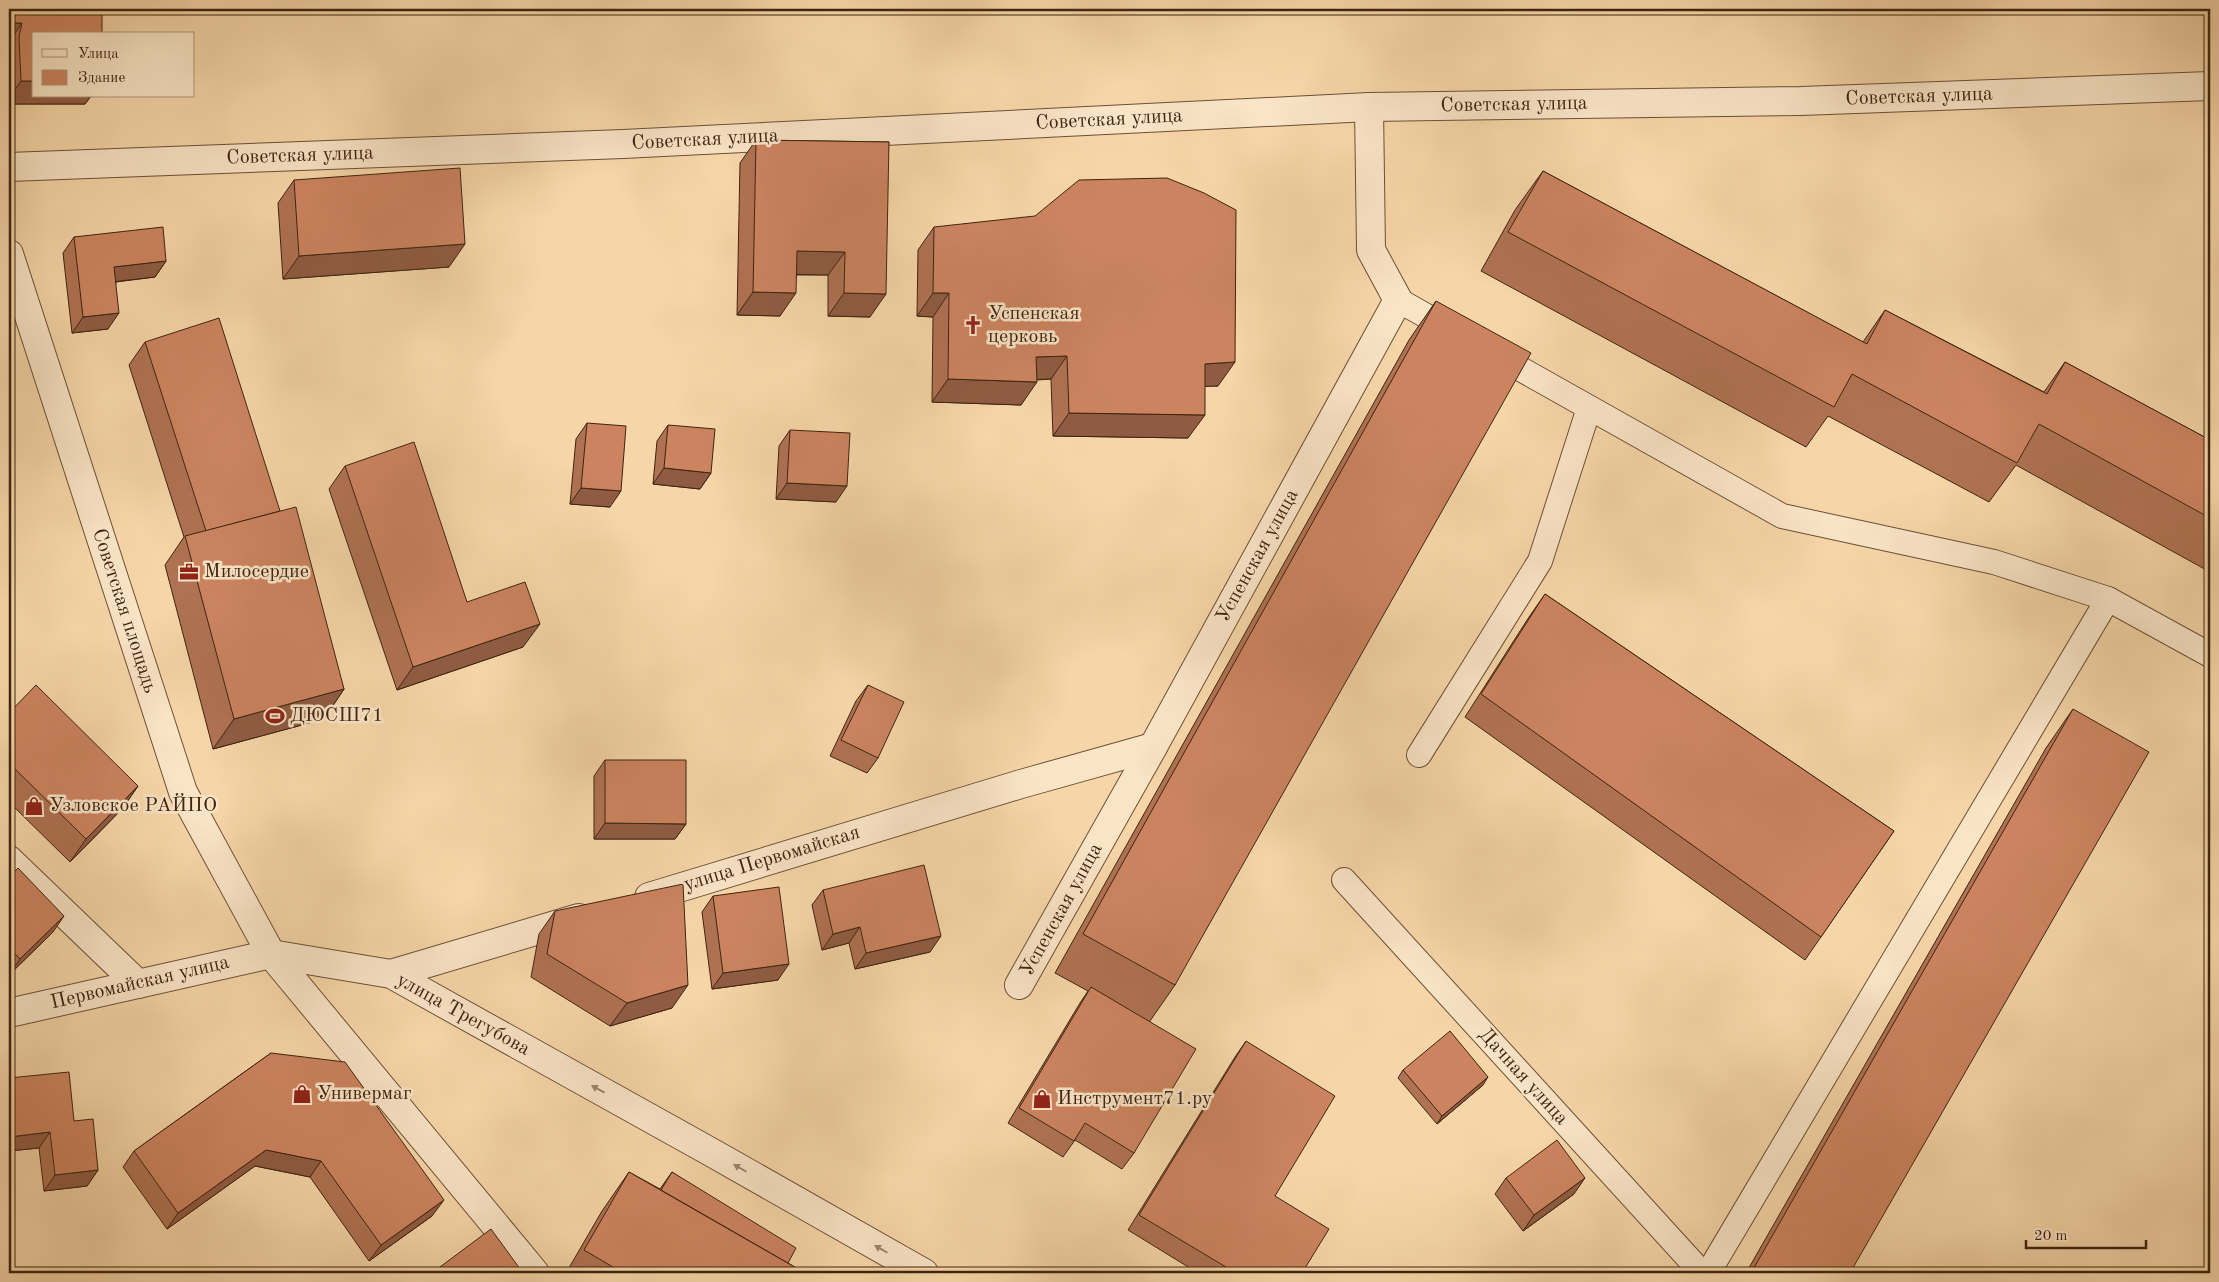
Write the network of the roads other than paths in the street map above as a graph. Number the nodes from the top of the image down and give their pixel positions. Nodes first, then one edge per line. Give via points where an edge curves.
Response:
1 (2210, 86) edge
2 (1369, 107) junction
3 (9, 166) edge
4 (9, 254) edge
5 (1398, 300) junction
6 (1589, 408) junction
7 (2108, 599) junction
8 (2210, 655) edge
9 (1153, 747) junction
10 (1419, 755) dead end
11 (9, 860) edge
12 (1344, 880) dead end
13 (630, 902) edge
14 (601, 911) edge
15 (271, 954) junction
16 (391, 974) junction
17 (138, 984) junction
18 (1019, 985) dead end
19 (9, 1013) edge
20 (535, 1273) edge
21 (924, 1273) edge
22 (1702, 1273) edge
23 (1708, 1273) edge

1 - 2 street, Советская улица via 1801,101
2 - 3 street, Советская улица via 623,144
2 - 5 street via 1371,250
4 - 15 street, Советская площадь via 183,792
5 - 6 lane
5 - 9 street, Успенская улица
6 - 7 lane via 1782,516 1994,562
6 - 10 lane via 1540,561
7 - 8 lane
7 - 23 lane
9 - 13 street, улица Первомайская
9 - 18 street, Успенская улица
11 - 17 street
12 - 22 lane, Дачная улица
14 - 16 street
15 - 16 street, улица Трегубова
15 - 17 street, Первомайская улица
15 - 20 street
21 -> 16 street, улица Трегубова
17 - 19 street, Первомайская улица

